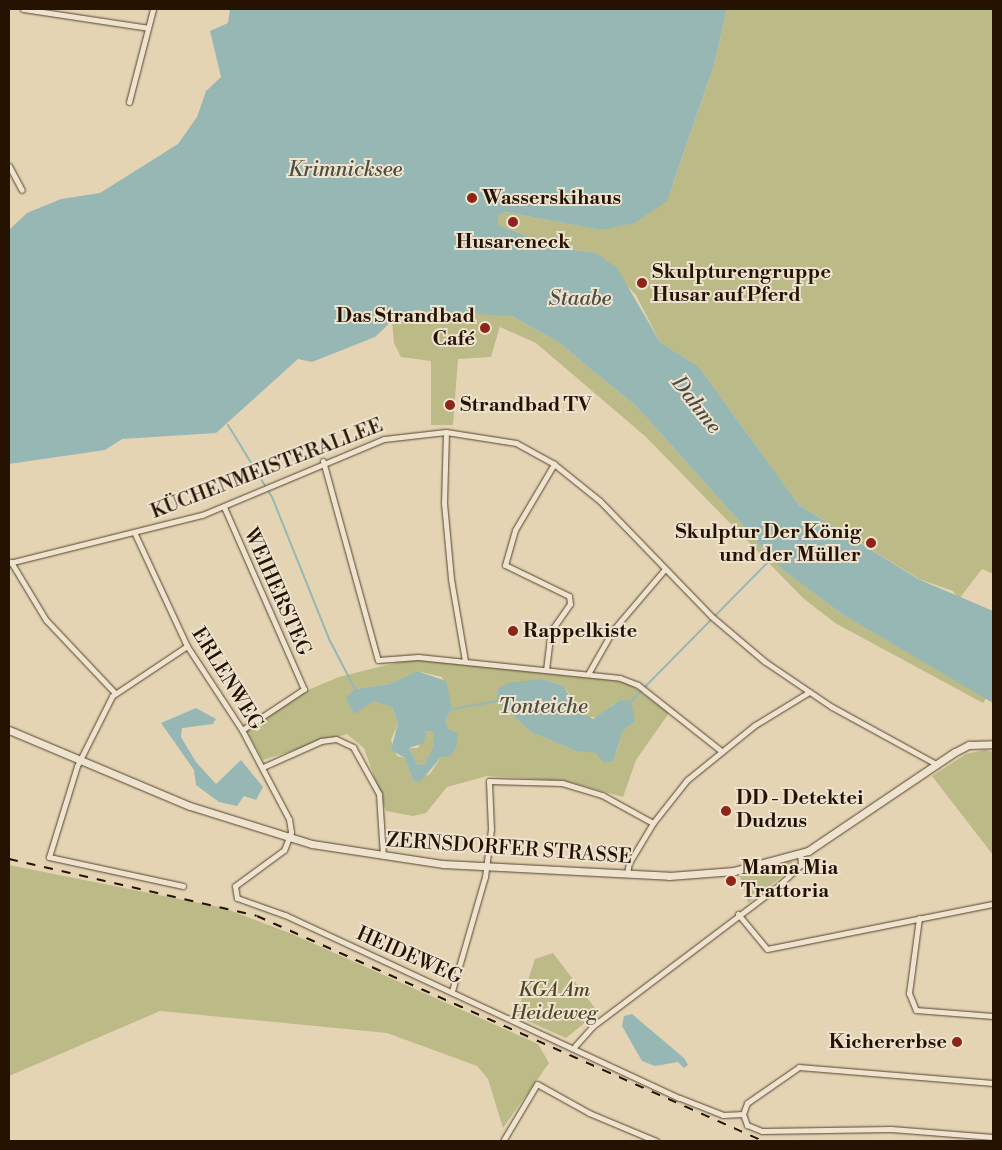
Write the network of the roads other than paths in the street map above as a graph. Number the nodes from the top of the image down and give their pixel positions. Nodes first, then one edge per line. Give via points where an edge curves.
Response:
1 (23, 9) edge
2 (153, 9) edge
3 (148, 28) junction
4 (129, 102) dead end
5 (9, 166) edge
6 (22, 190) dead end
7 (446, 432) junction
8 (323, 461) junction
9 (554, 464) junction
10 (224, 507) junction
11 (135, 534) junction
12 (10, 563) edge
13 (665, 569) junction
14 (187, 646) junction
15 (465, 662) junction
16 (546, 670) junction
17 (588, 674) junction
18 (809, 692) junction
19 (115, 693) junction
20 (9, 730) edge
21 (242, 730) junction
22 (993, 744) edge
23 (720, 750) junction
24 (79, 760) junction
25 (936, 764) junction
26 (263, 767) junction
27 (653, 823) junction
28 (289, 839) junction
29 (800, 854) junction
30 (383, 857) junction
31 (486, 867) junction
32 (627, 874) junction
33 (183, 886) dead end
34 (993, 904) edge
35 (738, 914) junction
36 (920, 918) junction
37 (452, 991) junction
38 (993, 1016) edge
39 (575, 1046) junction
40 (993, 1083) edge
41 (743, 1114) junction
42 (993, 1137) edge
43 (502, 1141) edge
44 (656, 1141) edge

1 - 3 street
2 - 3 street
3 - 4 street
5 - 6 street
7 - 8 street, KÜCHENMEISTERALLEE via 384,439
7 - 9 street, KÜCHENMEISTERALLEE via 516,443
7 - 15 street via 444,502 451,579
8 - 10 street, KÜCHENMEISTERALLEE
8 - 15 street via 378,660 418,657
9 - 13 street, KÜCHENMEISTERALLEE via 600,501
9 - 16 street via 514,530 505,564 569,596 570,604 551,631
10 - 11 street, KÜCHENMEISTERALLEE
10 - 21 street, WEIHERSTEG via 304,689
11 - 12 street, KÜCHENMEISTERALLEE
11 - 14 street, ERLENWEG
12 - 19 street via 46,620
13 - 17 street via 613,630
13 - 18 street, KÜCHENMEISTERALLEE via 718,622
14 - 19 street
14 - 21 street, ERLENWEG
15 - 16 street
16 - 17 street
17 - 23 street via 638,685
18 - 23 street
18 - 25 street, KÜCHENMEISTERALLEE
19 - 24 street
20 - 24 street, ZERNSDORFER STRASSE
21 - 26 street, ERLENWEG
22 - 25 street, ZERNSDORFER STRASSE via 969,745
23 - 27 street via 687,780
24 - 28 street, ZERNSDORFER STRASSE via 190,806
24 - 33 street via 49,857
25 - 29 street, ZERNSDORFER STRASSE via 838,835
26 - 28 street, ERLENWEG via 289,819
26 - 30 street via 321,740 336,739 353,747 379,794
27 - 31 street via 602,795 562,783 490,781
27 - 32 street via 629,863
28 - 30 street, ZERNSDORFER STRASSE
28 - 37 street, HEIDEWEG via 279,856 235,886 237,898
29 - 32 street, ZERNSDORFER STRASSE via 714,874
29 - 35 street via 799,868
30 - 31 street, ZERNSDORFER STRASSE
31 - 32 street, ZERNSDORFER STRASSE
31 - 37 street
34 - 36 street
35 - 36 street via 767,948
35 - 39 street via 593,1026
36 - 38 street via 909,993 916,1010
37 - 39 street, HEIDEWEG
39 - 41 street, HEIDEWEG via 680,1098 723,1115
40 - 41 street via 799,1067 747,1103
41 - 42 street via 747,1125 762,1131 891,1129
43 - 44 street via 537,1084 588,1113

